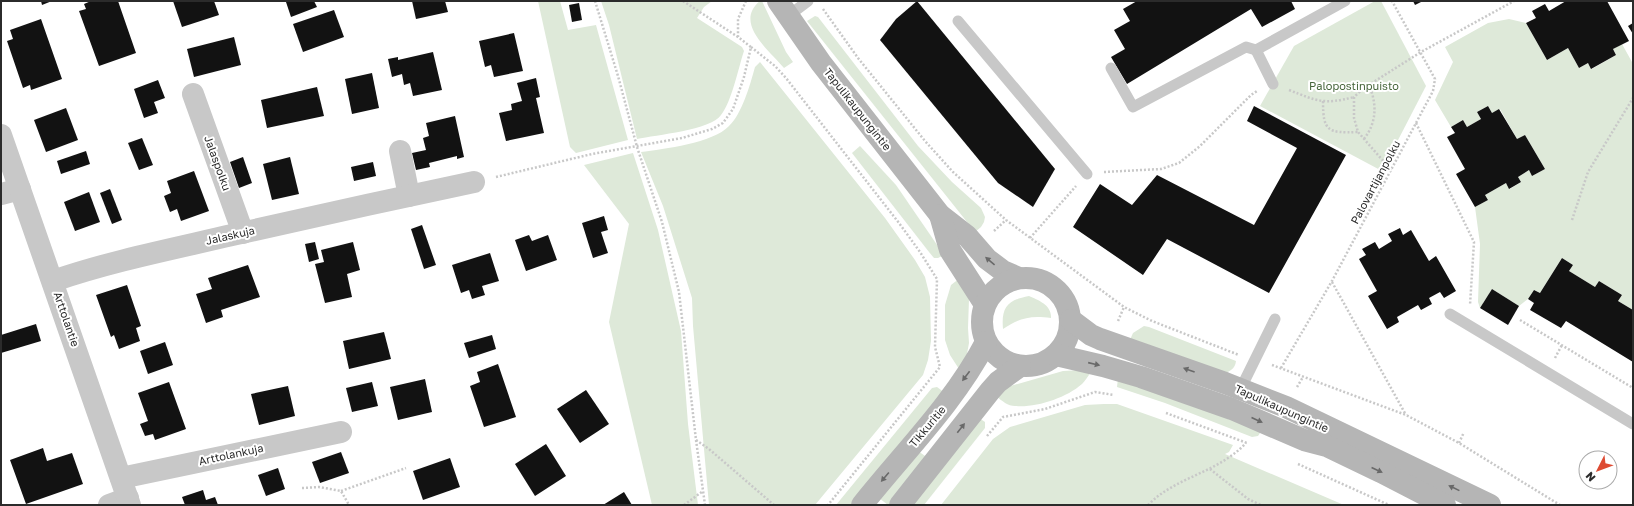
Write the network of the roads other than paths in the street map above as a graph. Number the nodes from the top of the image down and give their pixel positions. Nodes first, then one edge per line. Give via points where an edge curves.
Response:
1 (808, 1) edge
2 (1345, 1) edge
3 (783, 8) edge
4 (958, 21) dead end
5 (1256, 50) junction
6 (1111, 68) dead end
7 (1273, 84) road end
8 (193, 94) dead end
9 (1, 135) edge
10 (400, 151) dead end
11 (1087, 174) road end
12 (474, 182) road end
13 (10, 191) edge
14 (409, 196) junction
15 (940, 215) junction
16 (243, 233) junction
17 (1019, 278) junction
18 (53, 281) junction
19 (984, 303) junction
20 (1450, 314) dead end
21 (1275, 318) dead end
22 (1071, 320) junction
23 (986, 342) junction
24 (1056, 355) junction
25 (1020, 366) junction
26 (1240, 389) junction
27 (1232, 409) junction
28 (1633, 424) edge
29 (341, 432) dead end
30 (121, 478) junction
31 (122, 503) edge
32 (862, 505) edge
33 (900, 505) edge
34 (1445, 505) edge
35 (1490, 505) edge

1 - 3 lane
2 - 5 lane
3 - 15 main road, Tapulikaupungintie via 821,63
4 - 11 lane
5 - 6 lane via 1246,48 1133,108
5 - 7 lane
8 - 16 street, Jalaspolku
9 - 13 street, Arttolantie
10 - 14 street
12 - 14 street, Jalaskuja
13 - 18 street, Arttolantie
14 - 16 street, Jalaskuja
17 -> 15 main road, Tapulikaupungintie via 1003,271 987,259 967,236
15 - 19 main road, Tapulikaupungintie via 950,250
16 - 18 street, Jalaskuja via 87,269
17 - 19 main road via 1000,287
17 - 22 main road via 1043,279 1056,288 1066,300
18 - 30 street, Arttolantie
19 - 23 main road via 981,317
20 - 28 lane
21 - 26 lane
22 - 24 main road via 1069,331
26 -> 22 main road, Tapulikaupungintie via 1100,339
23 - 25 main road via 998,356 1008,363
23 -> 32 main road, Tikkuritie via 972,368 951,397
24 - 25 main road via 1041,364
24 -> 27 main road, Tapulikaupungintie via 1141,377
33 -> 25 main road via 990,391
26 - 27 lane
35 -> 26 main road, Tapulikaupungintie via 1286,407
27 -> 34 main road, Tapulikaupungintie via 1304,440 1327,446
29 - 30 street, Arttolankuja
30 - 31 street, Arttolantie

